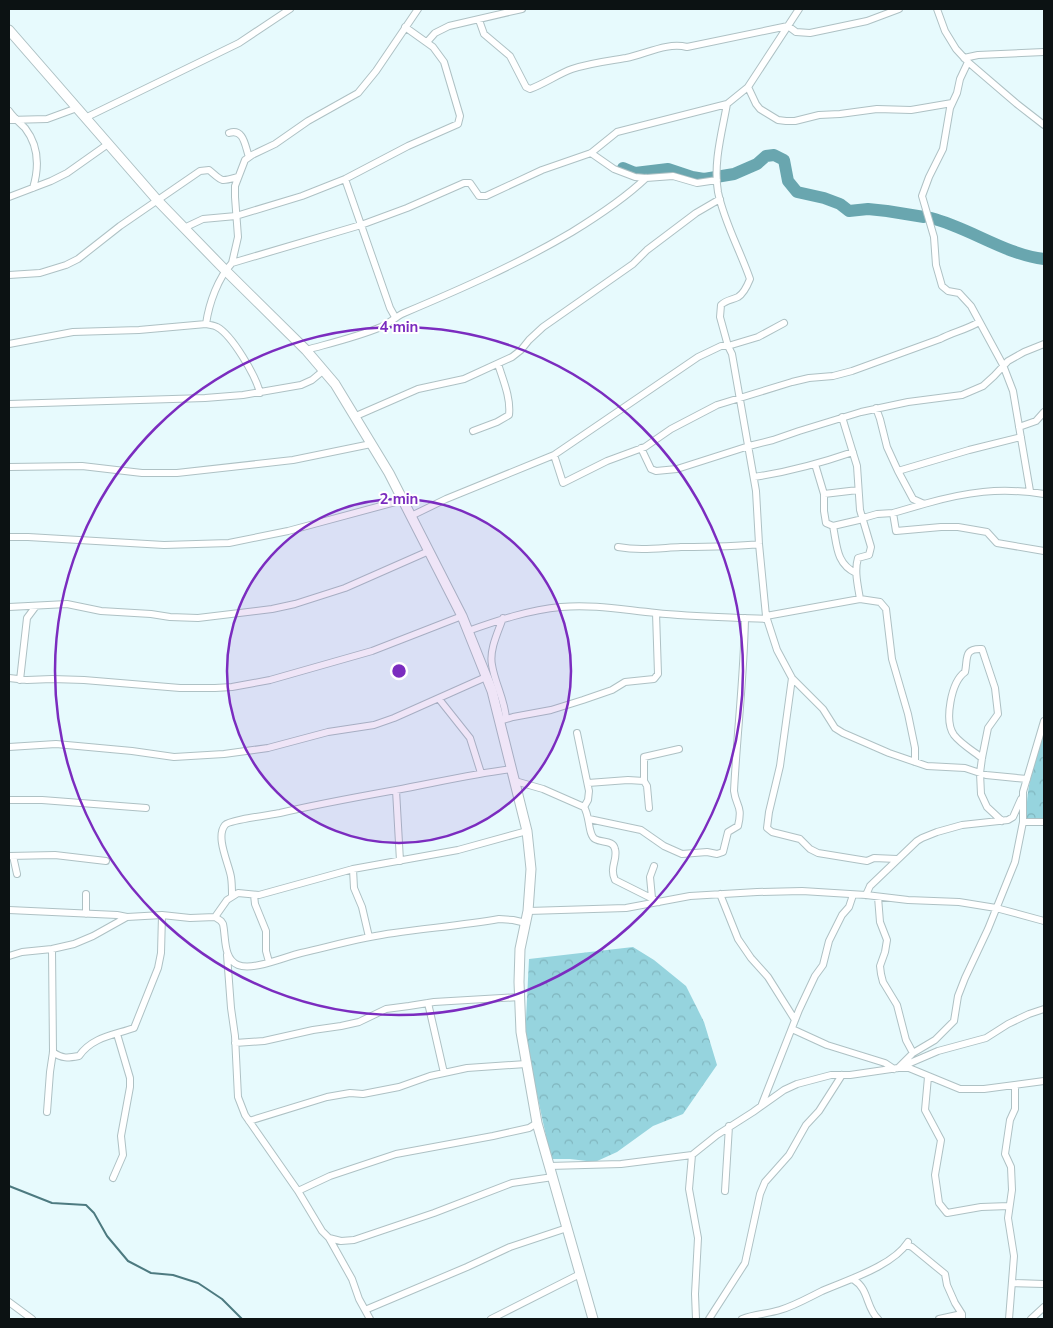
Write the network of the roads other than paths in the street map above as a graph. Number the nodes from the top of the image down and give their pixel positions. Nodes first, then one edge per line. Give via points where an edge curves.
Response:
1 (290, 9) edge
2 (418, 9) edge
3 (522, 9) edge
4 (799, 9) edge
5 (899, 9) edge
6 (937, 9) edge
7 (479, 20) junction
8 (788, 26) junction
9 (405, 27) junction
10 (9, 30) edge
11 (427, 42) junction
12 (1044, 52) edge
13 (966, 60) junction
14 (748, 87) junction
15 (952, 103) junction
16 (727, 104) junction
17 (77, 108) junction
18 (9, 110) edge
19 (85, 118) junction
20 (12, 120) edge
21 (1044, 125) edge
22 (229, 133) dead end
23 (108, 144) junction
24 (591, 153) junction
25 (249, 157) junction
26 (238, 177) junction
27 (646, 178) junction
28 (345, 179) junction
29 (717, 180) junction
30 (32, 188) junction
31 (9, 197) edge
32 (720, 199) junction
33 (158, 201) junction
34 (236, 216) junction
35 (361, 225) junction
36 (184, 228) junction
37 (232, 263) junction
38 (225, 270) junction
39 (9, 275) edge
40 (395, 317) junction
41 (979, 322) junction
42 (784, 323) dead end
43 (206, 324) junction
44 (9, 344) edge
45 (1044, 344) edge
46 (728, 346) junction
47 (306, 350) junction
48 (498, 364) junction
49 (1003, 365) junction
50 (324, 370) junction
51 (260, 393) junction
52 (740, 399) junction
53 (9, 404) edge
54 (876, 408) junction
55 (1044, 412) edge
56 (356, 416) junction
57 (842, 417) junction
58 (1019, 427) junction
59 (473, 431) dead end
60 (1021, 438) junction
61 (371, 444) junction
62 (749, 446) junction
63 (641, 448) junction
64 (853, 452) junction
65 (554, 455) junction
66 (815, 464) junction
67 (9, 466) edge
68 (898, 470) junction
69 (754, 476) junction
70 (858, 490) junction
71 (1030, 491) junction
72 (824, 494) junction
73 (1044, 494) edge
74 (404, 500) junction
75 (924, 504) junction
76 (893, 513) junction
77 (411, 516) junction
78 (863, 519) junction
79 (833, 526) junction
80 (9, 538) edge
81 (759, 544) junction
82 (618, 547) dead end
83 (429, 551) junction
84 (1044, 551) edge
85 (856, 573) junction
86 (860, 599) junction
87 (36, 606) junction
88 (9, 607) edge
89 (656, 613) junction
90 (462, 616) junction
91 (503, 618) junction
92 (745, 618) junction
93 (766, 618) junction
94 (468, 631) junction
95 (486, 677) junction
96 (9, 678) edge
97 (792, 678) junction
98 (20, 680) junction
99 (439, 699) junction
100 (503, 720) junction
101 (1044, 721) edge
102 (577, 733) dead end
103 (9, 747) edge
104 (679, 749) dead end
105 (982, 758) junction
106 (915, 762) junction
107 (512, 769) junction
108 (481, 773) junction
109 (980, 773) junction
110 (1027, 779) junction
111 (644, 781) junction
112 (515, 782) junction
113 (588, 783) junction
114 (396, 790) junction
115 (1024, 792) junction
116 (9, 800) edge
117 (584, 807) junction
118 (146, 808) dead end
119 (649, 808) dead end
120 (589, 819) junction
121 (1002, 821) junction
122 (1023, 822) junction
123 (1044, 822) edge
124 (527, 831) junction
125 (11, 856) edge
126 (897, 859) junction
127 (106, 860) dead end
128 (400, 861) junction
129 (654, 866) dead end
130 (353, 869) junction
131 (17, 874) dead end
132 (86, 894) dead end
133 (720, 894) junction
134 (254, 895) junction
135 (853, 895) junction
136 (866, 895) junction
137 (232, 896) junction
138 (878, 896) junction
139 (652, 898) junction
140 (660, 902) junction
141 (996, 908) junction
142 (9, 910) edge
143 (528, 911) junction
144 (86, 914) junction
145 (162, 915) junction
146 (127, 917) junction
147 (215, 917) junction
148 (1044, 921) edge
149 (526, 923) junction
150 (369, 937) junction
151 (52, 949) junction
152 (227, 952) junction
153 (9, 956) edge
154 (269, 962) junction
155 (520, 997) junction
156 (428, 1003) junction
157 (1044, 1009) edge
158 (795, 1020) junction
159 (792, 1029) junction
160 (117, 1034) junction
161 (235, 1043) junction
162 (53, 1052) junction
163 (913, 1053) junction
164 (526, 1064) junction
165 (896, 1069) junction
166 (444, 1073) junction
167 (842, 1075) junction
168 (928, 1077) junction
169 (1044, 1081) edge
170 (1015, 1085) junction
171 (762, 1106) junction
172 (47, 1112) dead end
173 (249, 1121) junction
174 (537, 1124) junction
175 (729, 1126) junction
176 (692, 1155) junction
177 (550, 1166) junction
178 (553, 1176) junction
179 (113, 1178) dead end
180 (298, 1190) junction
181 (725, 1191) dead end
182 (1009, 1206) junction
183 (568, 1228) junction
184 (328, 1238) junction
185 (580, 1274) junction
186 (854, 1280) junction
187 (1012, 1283) junction
188 (1044, 1284) edge
189 (9, 1302) edge
190 (1044, 1307) edge
191 (365, 1310) junction
192 (962, 1317) edge
193 (32, 1319) edge
194 (370, 1319) edge
195 (491, 1319) edge
196 (593, 1319) edge
197 (696, 1319) edge
198 (709, 1319) edge
199 (742, 1319) edge
200 (878, 1319) edge
201 (939, 1319) edge
202 (1008, 1319) edge
203 (1031, 1319) edge

1 - 19 street via 239,43
2 - 9 street
3 - 7 street
4 - 8 street
5 - 8 street via 867,21 810,33 796,32
6 - 13 street via 944,31
7 - 8 street via 484,34 510,56 530,89 589,64 628,58 665,47 687,48
7 - 11 street via 442,29
8 - 14 street
9 - 11 street
9 - 25 street via 358,93
10 - 17 street
11 - 28 street via 448,72 460,116 458,124
12 - 13 street via 978,55
13 - 15 street
13 - 21 street
14 - 15 street via 760,108 778,120 786,121 877,109 911,110
14 - 16 street
15 - 41 street via 943,149 922,196 934,237 936,266 942,286 959,293
16 - 24 street via 617,132
16 - 29 street via 718,150
17 - 19 street
17 - 20 street via 47,119
18 - 20 street
19 - 23 street
20 - 30 street via 24,127 37,158
22 - 25 street via 235,131 243,137
23 - 30 street via 67,173
23 - 33 street
24 - 27 street via 624,174
24 - 35 street via 542,170 486,196 479,196 470,183 464,183
25 - 26 street
26 - 33 street via 221,180 209,170 203,170
26 - 34 street
27 - 29 street via 673,176 697,182
27 - 40 street via 613,205 539,252
28 - 34 street
28 - 35 street
29 - 32 street
30 - 31 street
32 - 46 street via 750,279 739,296 721,305 720,317
32 - 48 street via 696,213 633,264 543,327 521,350
33 - 36 street
33 - 39 street via 78,259 40,272
34 - 36 street via 203,219
34 - 37 street via 238,237
35 - 37 street
35 - 40 street
36 - 38 street
37 - 38 street
38 - 43 street via 208,309
38 - 47 street
40 - 47 street via 380,328
41 - 49 street
41 - 52 street via 852,371 792,382
42 - 46 street via 758,337
43 - 44 street via 73,332
43 - 51 street via 225,333 252,371
45 - 49 street
46 - 52 street
46 - 65 street via 720,346 698,357
47 - 50 street
48 - 56 street via 464,379 418,389
48 - 59 street via 507,392 509,415
49 - 54 street via 982,386 967,393
49 - 58 street via 1013,391
50 - 51 street via 301,385
50 - 56 street
51 - 53 street via 205,398
52 - 62 street
52 - 63 street via 691,418
54 - 57 street
54 - 68 street via 887,447
55 - 58 street via 1036,421
56 - 61 street
57 - 62 street
57 - 64 street
58 - 60 street
60 - 68 street
60 - 71 street
61 - 67 street via 293,460 177,473 142,473 82,466
61 - 74 street
62 - 63 street via 677,469 656,471 651,470
62 - 69 street
63 - 65 street via 563,483
64 - 66 street
64 - 70 street via 859,476
65 - 77 street
66 - 69 street
66 - 72 street
68 - 75 street via 913,499
69 - 81 street
70 - 72 street
70 - 78 street
71 - 73 street
71 - 75 street via 979,491
72 - 79 street via 826,523
74 - 77 street
74 - 80 street via 229,543 164,545
75 - 76 street
76 - 78 street
76 - 84 street via 896,531 958,526 988,532 997,543
77 - 83 street
78 - 79 street
78 - 85 street via 871,552 858,558
79 - 85 street via 840,560 848,570
81 - 82 street via 635,550
81 - 93 street
83 - 87 street via 345,588 272,609 198,618 101,611 66,604
83 - 90 street
85 - 86 street
86 - 93 street
86 - 106 street via 880,602 886,609 892,659 908,714
87 - 88 street
87 - 98 street via 27,618
89 - 91 street via 582,606 542,609
89 - 92 street
89 - 100 street via 658,674 654,679 625,682 575,703
90 - 94 street
90 - 98 street via 372,651 240,686 201,689 84,680
91 - 94 street
91 - 100 street via 491,664 505,705
92 - 93 street
92 - 120 street via 734,791 740,816 738,826 728,832 722,852 682,854 641,830
93 - 97 street via 781,659
94 - 95 street
95 - 99 street
95 - 100 street
96 - 98 street
97 - 106 street via 823,709 835,728
97 - 126 street via 780,766 767,828 800,839 818,853 867,861
99 - 103 street via 374,725 224,754 174,757 56,744
99 - 108 street via 470,738
100 - 107 street
101 - 110 street
102 - 113 street
104 - 111 street via 644,757
105 - 105 street via 988,728 996,717 998,704 994,680 982,649 978,649 965,658 965,672 959,676 950,708 954,734
105 - 109 street
106 - 109 street
107 - 108 street
107 - 112 street
108 - 114 street
109 - 110 street
109 - 121 street via 983,801
110 - 115 street
111 - 113 street
111 - 119 street
112 - 117 street via 548,791
112 - 124 street
113 - 117 street via 588,800
114 - 128 street
114 - 137 street via 225,824 222,840 231,875
115 - 121 street via 1013,817
115 - 122 street
116 - 118 street via 36,799
117 - 120 street
120 - 139 street via 595,839 614,847 612,874 615,880
121 - 126 street via 962,825 937,832 917,841
122 - 123 street
122 - 141 street via 1016,862
124 - 128 street via 458,850
124 - 143 street via 531,869
125 - 127 street via 55,854
125 - 131 street
126 - 136 street via 870,886
128 - 130 street
129 - 139 street via 650,877
130 - 134 street
130 - 150 street via 354,888
132 - 144 street
133 - 135 street via 792,891
133 - 140 street
133 - 158 street via 738,939 768,977
134 - 137 street via 238,893
134 - 154 street via 266,931
135 - 136 street
135 - 158 street
136 - 138 street
137 - 147 street
138 - 141 street
138 - 163 street via 880,922 887,940 881,974 897,1005 906,1040
139 - 140 street
140 - 143 street via 626,908
141 - 148 street
141 - 163 street via 964,978 954,1021 935,1040
142 - 144 street
143 - 149 street
144 - 146 street
145 - 146 street
145 - 147 street
145 - 160 street via 158,968 140,1016 134,1028
146 - 151 street via 93,936
147 - 152 street via 223,924
149 - 150 street via 499,919
149 - 155 street via 520,949
150 - 154 street
151 - 153 street
151 - 162 street
152 - 154 street via 236,964 251,966
152 - 161 street
155 - 156 street
155 - 164 street
156 - 161 street via 386,1010 360,1022 341,1026 264,1041
156 - 166 street
157 - 165 street via 1028,1014 986,1038 938,1050
158 - 159 street
159 - 165 street
159 - 171 street
160 - 162 street via 94,1041 79,1056 66,1058
160 - 179 street via 130,1087 121,1136 123,1155
161 - 173 street via 238,1097
162 - 172 street
163 - 165 street
164 - 166 street
164 - 174 street
165 - 167 street
165 - 168 street via 909,1068
166 - 173 street via 399,1087 327,1097
167 - 171 street via 797,1084
167 - 198 street via 788,1155 765,1182 745,1263
168 - 170 street via 960,1089
168 - 182 street via 925,1110 941,1140 935,1175 942,1208 946,1213
169 - 170 street
170 - 182 street via 1015,1109 1005,1154 1011,1168
171 - 175 street
173 - 180 street
174 - 177 street
174 - 180 street via 493,1136 396,1154
175 - 176 street
175 - 181 street
176 - 177 street via 621,1164
176 - 197 street via 689,1189 698,1238
177 - 178 street
178 - 183 street
178 - 184 street via 512,1182 354,1240
180 - 184 street
182 - 187 street via 1014,1256
183 - 185 street
183 - 191 street via 510,1247
184 - 191 street via 352,1279
185 - 195 street
185 - 196 street
186 - 192 street via 893,1257 907,1244 944,1272
186 - 199 street via 782,1310
186 - 200 street via 864,1290
187 - 188 street
187 - 202 street
189 - 193 street
190 - 203 street
191 - 194 street
192 - 201 street

